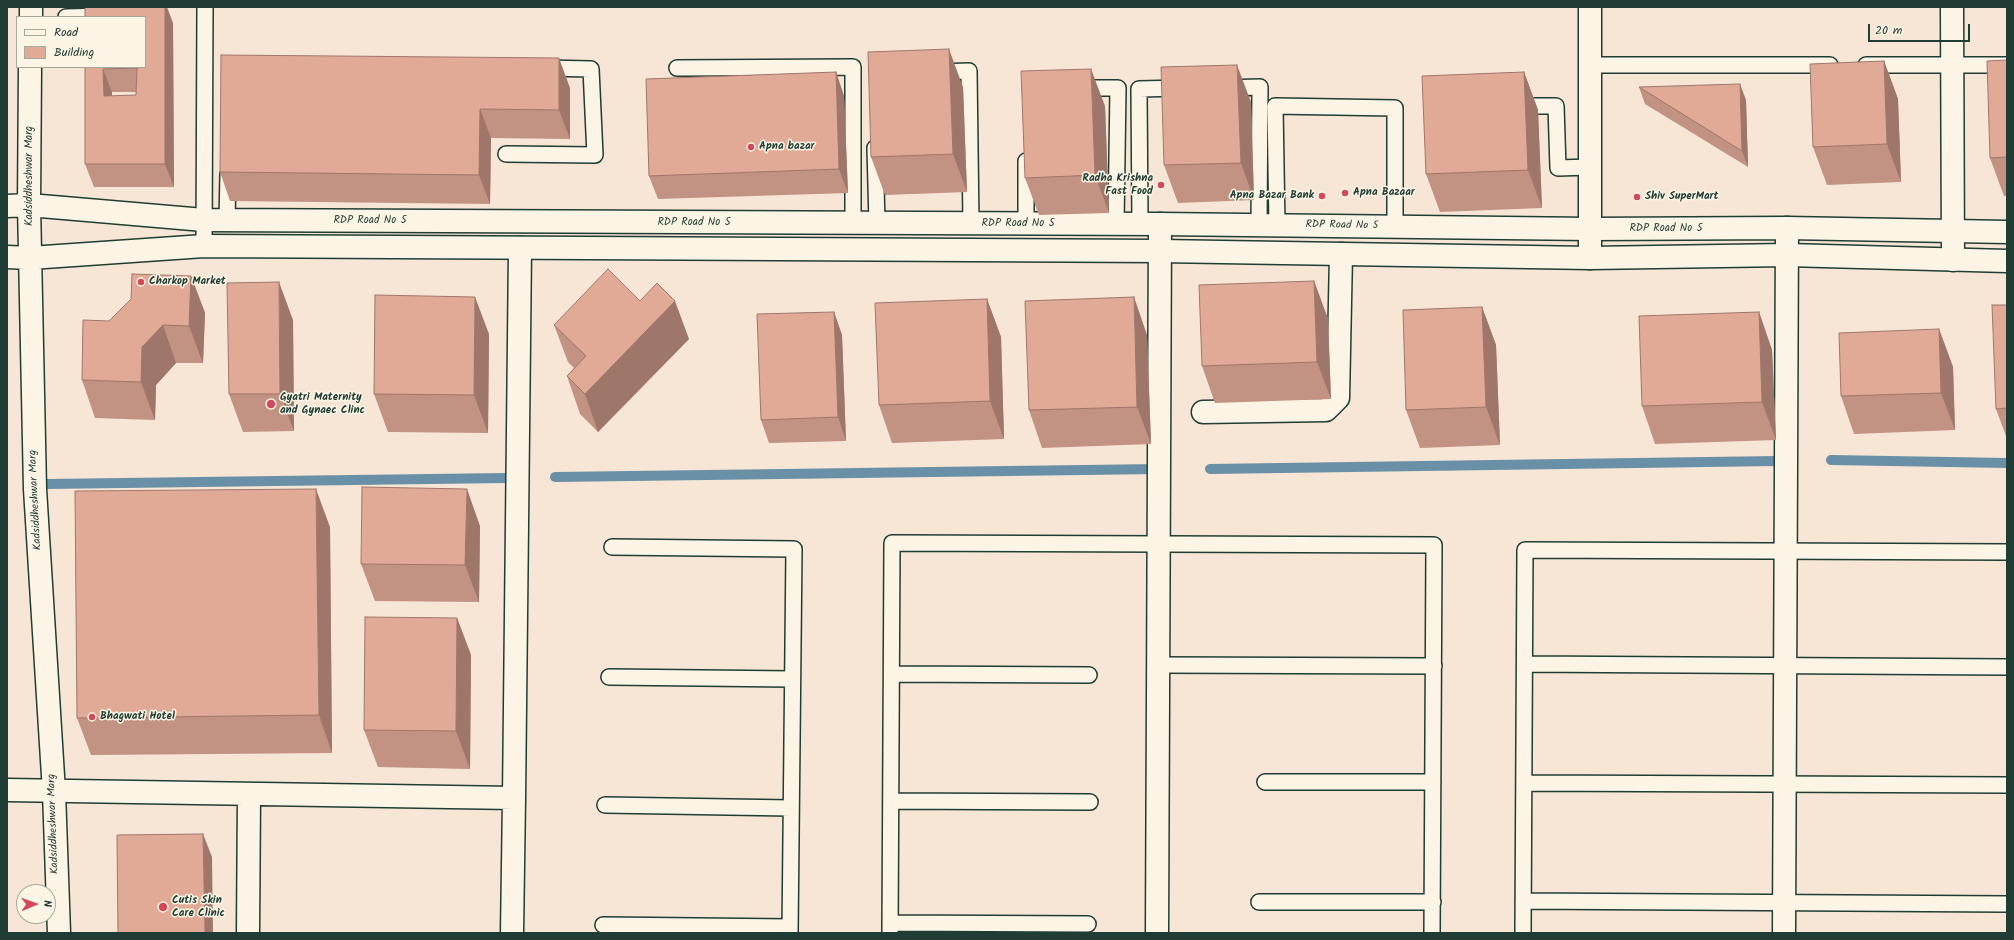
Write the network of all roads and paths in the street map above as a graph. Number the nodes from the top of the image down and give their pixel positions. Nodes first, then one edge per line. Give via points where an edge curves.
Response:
1 (205, 7) edge
2 (1590, 7) edge
3 (1952, 7) edge
4 (1590, 65) junction
5 (1953, 65) junction
6 (2007, 65) edge
7 (30, 68) edge
8 (529, 68) edge
9 (677, 68) dead end
10 (924, 73) edge
11 (1064, 88) edge
12 (1192, 88) edge
13 (1207, 88) edge
14 (1501, 106) edge
15 (874, 131) edge
16 (1026, 149) edge
17 (506, 154) dead end
18 (228, 159) edge
19 (1590, 167) junction
20 (29, 205) junction
21 (7, 206) edge
22 (204, 220) junction
23 (227, 220) junction
24 (877, 223) junction
25 (853, 224) junction
26 (971, 224) junction
27 (1026, 224) junction
28 (1116, 224) junction
29 (1150, 224) junction
30 (1268, 226) junction
31 (1395, 227) junction
32 (1787, 228) junction
33 (1590, 230) junction
34 (1953, 232) junction
35 (2007, 232) edge
36 (204, 246) junction
37 (520, 248) junction
38 (1160, 252) junction
39 (1341, 254) junction
40 (1787, 255) junction
41 (7, 257) edge
42 (30, 258) junction
43 (1590, 258) junction
44 (1953, 260) junction
45 (2007, 261) edge
46 (1203, 412) dead end
47 (1159, 544) junction
48 (612, 547) dead end
49 (1786, 551) junction
50 (2007, 552) edge
51 (1525, 664) junction
52 (1158, 665) junction
53 (1434, 666) junction
54 (1786, 666) junction
55 (2007, 667) edge
56 (892, 674) junction
57 (1089, 675) dead end
58 (609, 677) dead end
59 (792, 679) junction
60 (1265, 782) dead end
61 (1434, 782) junction
62 (1524, 783) junction
63 (1785, 784) junction
64 (2007, 785) edge
65 (7, 790) edge
66 (54, 792) junction
67 (249, 794) junction
68 (514, 798) junction
69 (891, 801) junction
70 (1090, 802) dead end
71 (605, 805) dead end
72 (791, 808) junction
73 (1524, 901) junction
74 (1259, 902) dead end
75 (1433, 902) junction
76 (1784, 903) junction
77 (2007, 904) edge
78 (1088, 924) dead end
79 (603, 925) dead end
80 (890, 928) edge
81 (790, 930) edge
82 (58, 933) edge
83 (248, 933) edge
84 (512, 933) edge
85 (1157, 933) edge
86 (1432, 933) edge
87 (1523, 933) edge
88 (1784, 933) edge

1 - 22 lane
2 - 4 main road
3 - 5 main road
4 - 5 lane
4 - 19 main road
5 - 6 lane
5 - 34 main road
7 - 20 main road, Kadsiddheshwar Marg
8 - 17 lane via 591,68 595,155
9 - 25 lane via 853,68
10 - 26 lane via 969,71
11 - 28 lane via 1118,88
12 - 29 lane via 1139,89
13 - 30 lane via 1260,87
14 - 19 lane via 1556,106 1558,168
15 - 24 lane
16 - 27 lane
18 - 23 lane
19 - 33 main road
20 - 21 main road, RDP Road No 5
20 - 22 main road, RDP Road No 5
20 - 42 main road, Kadsiddheshwar Marg
22 - 23 main road, RDP Road No 5
22 - 36 lane
23 - 25 main road, RDP Road No 5
24 - 25 main road, RDP Road No 5
24 - 26 main road, RDP Road No 5
26 - 27 main road, RDP Road No 5
27 - 28 main road, RDP Road No 5
28 - 29 main road, RDP Road No 5
29 - 30 main road, RDP Road No 5
29 - 38 main road
30 - 31 main road, RDP Road No 5
30 - 31 lane via 1275,106 1395,108
31 - 33 main road, RDP Road No 5
32 - 33 main road, RDP Road No 5
32 - 34 main road, RDP Road No 5
32 - 40 main road
33 - 43 main road
34 - 35 main road, RDP Road No 5
34 - 44 main road
36 - 37 main road
36 - 42 main road
37 - 38 main road
37 - 68 main road
38 - 39 main road
38 - 47 main road
39 - 43 main road
39 - 46 main road via 1338,398 1326,410
40 - 43 main road
40 - 44 main road
40 - 49 main road
41 - 42 main road
42 - 66 main road, Kadsiddheshwar Marg via 35,489
44 - 45 main road
47 - 52 main road
47 - 53 lane via 1434,546
47 - 56 lane via 892,543
48 - 59 lane via 794,549
49 - 50 lane
49 - 51 lane via 1525,550
49 - 54 main road
51 - 54 lane
51 - 62 lane
52 - 53 lane
52 - 85 main road
53 - 61 lane
54 - 55 lane
54 - 63 main road
56 - 57 lane
56 - 69 lane
58 - 59 lane
59 - 72 lane
60 - 61 lane
61 - 75 lane
62 - 63 lane
62 - 73 lane
63 - 64 lane
63 - 76 main road
65 - 66 main road
66 - 67 main road
66 - 82 main road, Kadsiddheshwar Marg
67 - 68 main road
67 - 83 main road
68 - 84 main road
69 - 70 lane
69 - 80 lane
71 - 72 lane
72 - 81 lane
73 - 76 lane
73 - 87 lane
74 - 75 lane
75 - 86 lane
76 - 77 lane
76 - 88 main road
78 - 80 lane
79 - 81 lane

